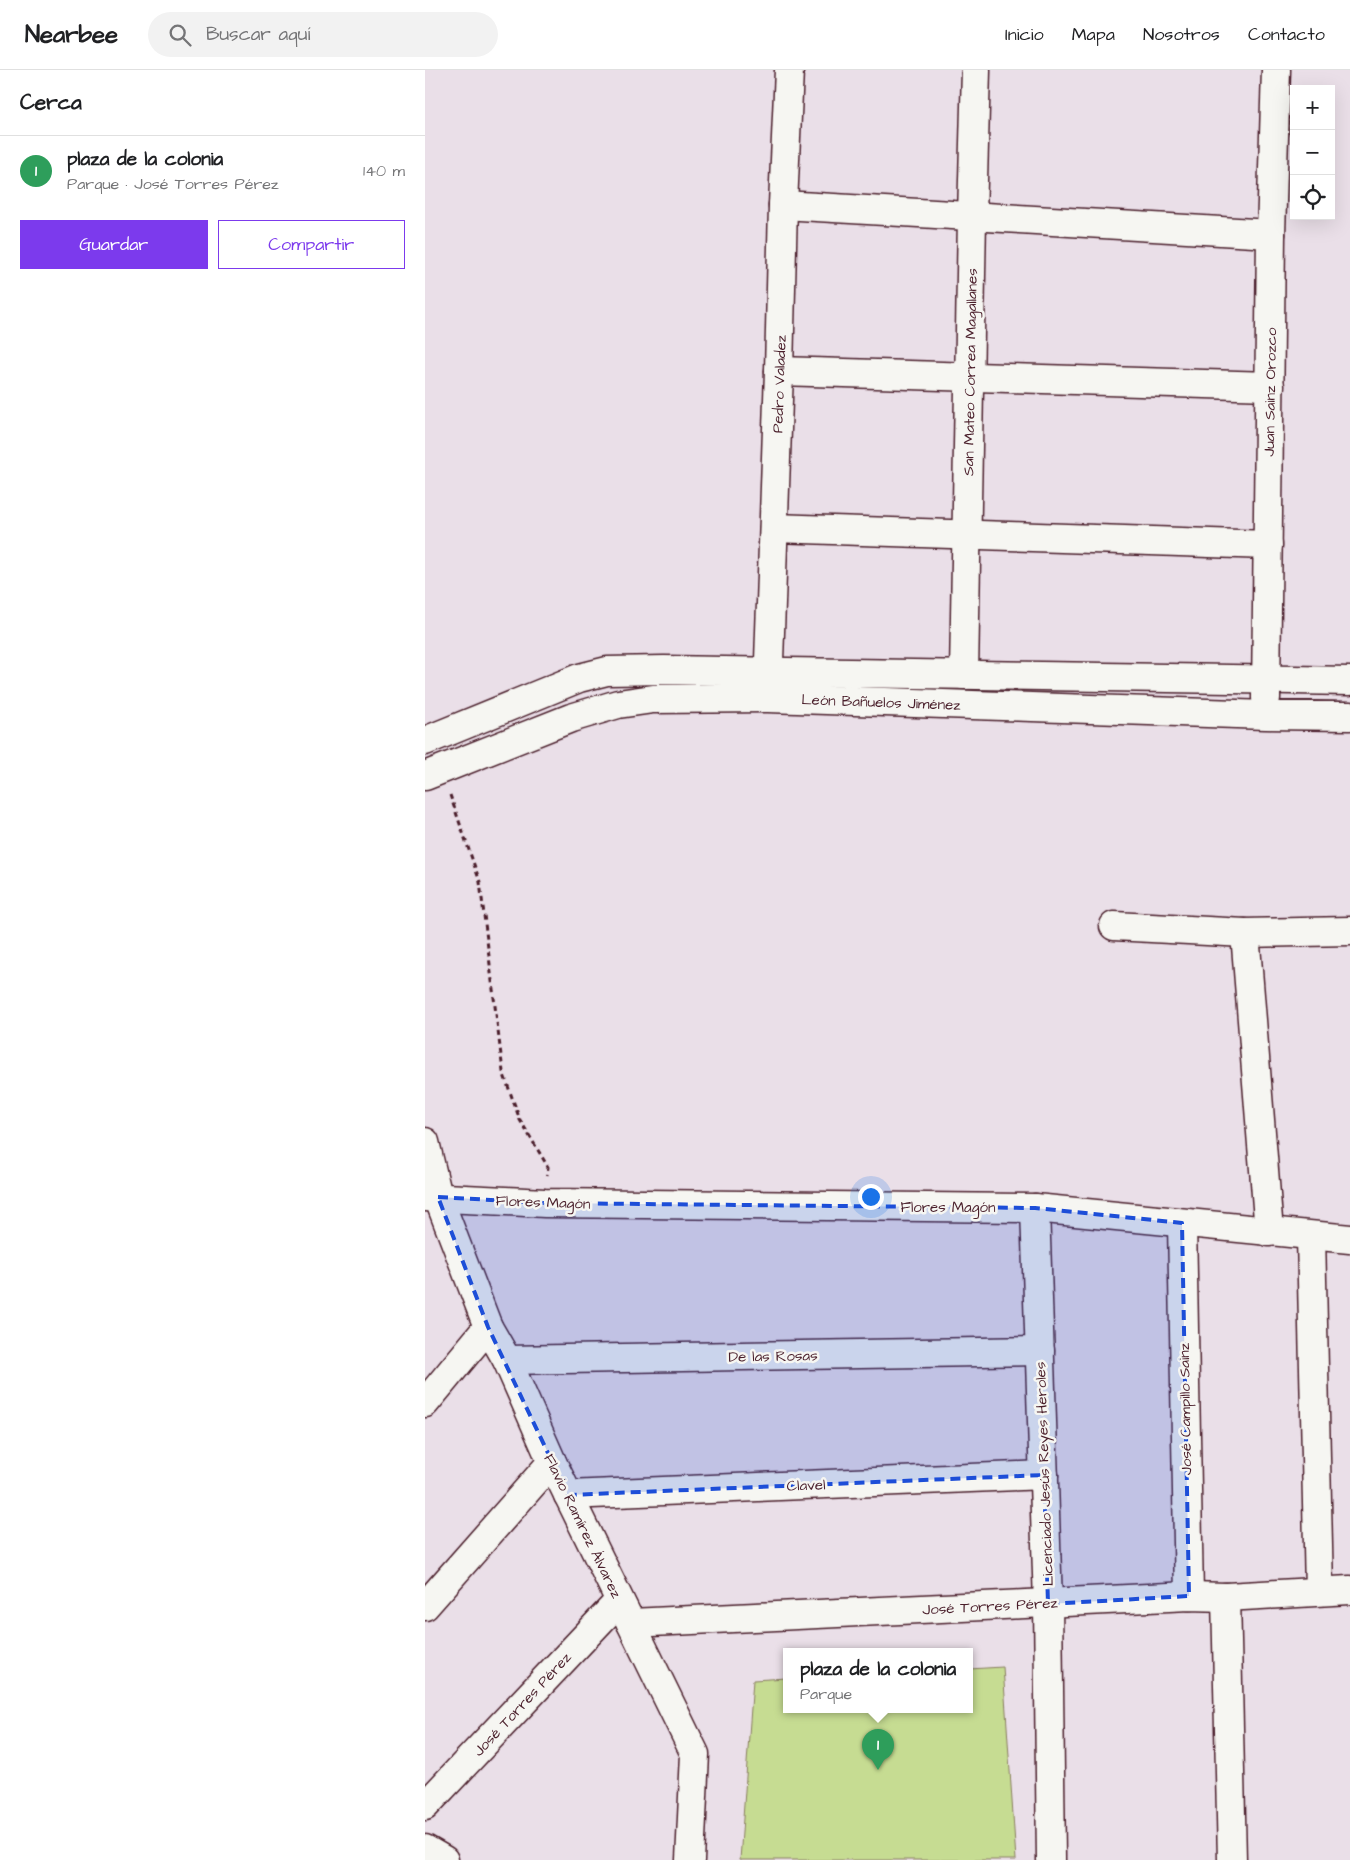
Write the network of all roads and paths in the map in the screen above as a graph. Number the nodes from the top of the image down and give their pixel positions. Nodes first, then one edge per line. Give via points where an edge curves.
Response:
1 (789, 70) edge
2 (976, 70) edge
3 (1276, 70) edge
4 (783, 205) junction
5 (972, 216) junction
6 (1271, 234) junction
7 (779, 371) junction
8 (971, 377) junction
9 (1271, 386) junction
10 (775, 528) junction
11 (967, 534) junction
12 (1268, 545) junction
13 (607, 671) junction
14 (770, 672) junction
15 (964, 675) junction
16 (1266, 680) junction
17 (1350, 681) edge
18 (768, 698) junction
19 (618, 704) junction
20 (1266, 715) junction
21 (1350, 716) edge
22 (425, 741) edge
23 (433, 773) edge
24 (1114, 926) dead end
25 (1350, 931) edge
26 (1245, 933) junction
27 (425, 1142) edge
28 (429, 1202) edge
29 (545, 1203) junction
30 (1035, 1208) junction
31 (1182, 1223) junction
32 (1269, 1232) junction
33 (1311, 1236) junction
34 (1350, 1239) edge
35 (488, 1327) junction
36 (1039, 1351) junction
37 (507, 1360) junction
38 (425, 1403) edge
39 (552, 1462) junction
40 (1044, 1475) junction
41 (569, 1495) junction
42 (1319, 1590) junction
43 (1350, 1590) edge
44 (1189, 1596) junction
45 (1226, 1597) junction
46 (1048, 1604) junction
47 (425, 1606) edge
48 (625, 1612) junction
49 (425, 1806) edge
50 (425, 1849) edge
51 (444, 1860) edge
52 (690, 1860) edge
53 (1051, 1860) edge
54 (1232, 1860) edge

1 - 4 street, Pedro Valadez
2 - 5 street, San Mateo Correa Magallanes
3 - 6 street, Juan Sainz Orozco
4 - 5 street
4 - 7 street, Pedro Valadez
5 - 6 street
5 - 8 street, San Mateo Correa Magallanes
6 - 9 street, Juan Sainz Orozco
7 - 8 street
7 - 10 street, Pedro Valadez
8 - 9 street
8 - 11 street, San Mateo Correa Magallanes
9 - 12 street, Juan Sainz Orozco
10 - 11 street
10 - 14 street, Pedro Valadez
11 - 12 street
11 - 15 street, San Mateo Correa Magallanes
12 - 16 street, Juan Sainz Orozco
13 - 14 street, León Bañuelos Jiménez
13 - 19 street
13 - 22 street, León Bañuelos Jiménez via 579,678
14 - 15 street, León Bañuelos Jiménez
14 - 18 street, Pedro Valadez
15 - 16 street, León Bañuelos Jiménez
16 - 17 street, León Bañuelos Jiménez
16 - 20 street, Juan Sainz Orozco
18 - 19 street, León Bañuelos Jiménez via 653,699
18 - 20 street, León Bañuelos Jiménez
19 - 23 street, León Bañuelos Jiménez via 571,718
20 - 21 street, León Bañuelos Jiménez
23 - 29 path via 480,882 503,1072 520,1120 548,1167
24 - 26 street
25 - 26 street
26 - 32 street
27 - 28 street, Flavio Ramírez Álvarez
28 - 29 street, Flores Magón
28 - 35 street, Flavio Ramírez Álvarez
29 - 30 street, Flores Magón
30 - 31 street, Flores Magón
30 - 36 street, Licenciado Jesús Reyes Heroles
31 - 32 street, Flores Magón
31 - 44 street, José Campillo Sainz
32 - 33 street, Flores Magón
33 - 34 street, Flores Magón
33 - 42 street
35 - 37 street, Flavio Ramírez Álvarez
35 - 38 street
36 - 37 street, De las Rosas
36 - 40 street, Licenciado Jesús Reyes Heroles
37 - 39 street, Flavio Ramírez Álvarez
39 - 41 street, Flavio Ramírez Álvarez
39 - 47 street
40 - 41 street, Clavel
40 - 46 street, Licenciado Jesús Reyes Heroles
41 - 48 street, Flavio Ramírez Álvarez
42 - 43 street, José Torres Pérez
42 - 45 street, José Torres Pérez
44 - 45 street, José Torres Pérez
44 - 46 street, José Torres Pérez
45 - 54 street
46 - 48 street, José Torres Pérez
46 - 53 street, Licenciado Jesús Reyes Heroles
48 - 49 street, José Torres Pérez
48 - 52 street, Flavio Ramírez Álvarez via 695,1754
50 - 51 street

